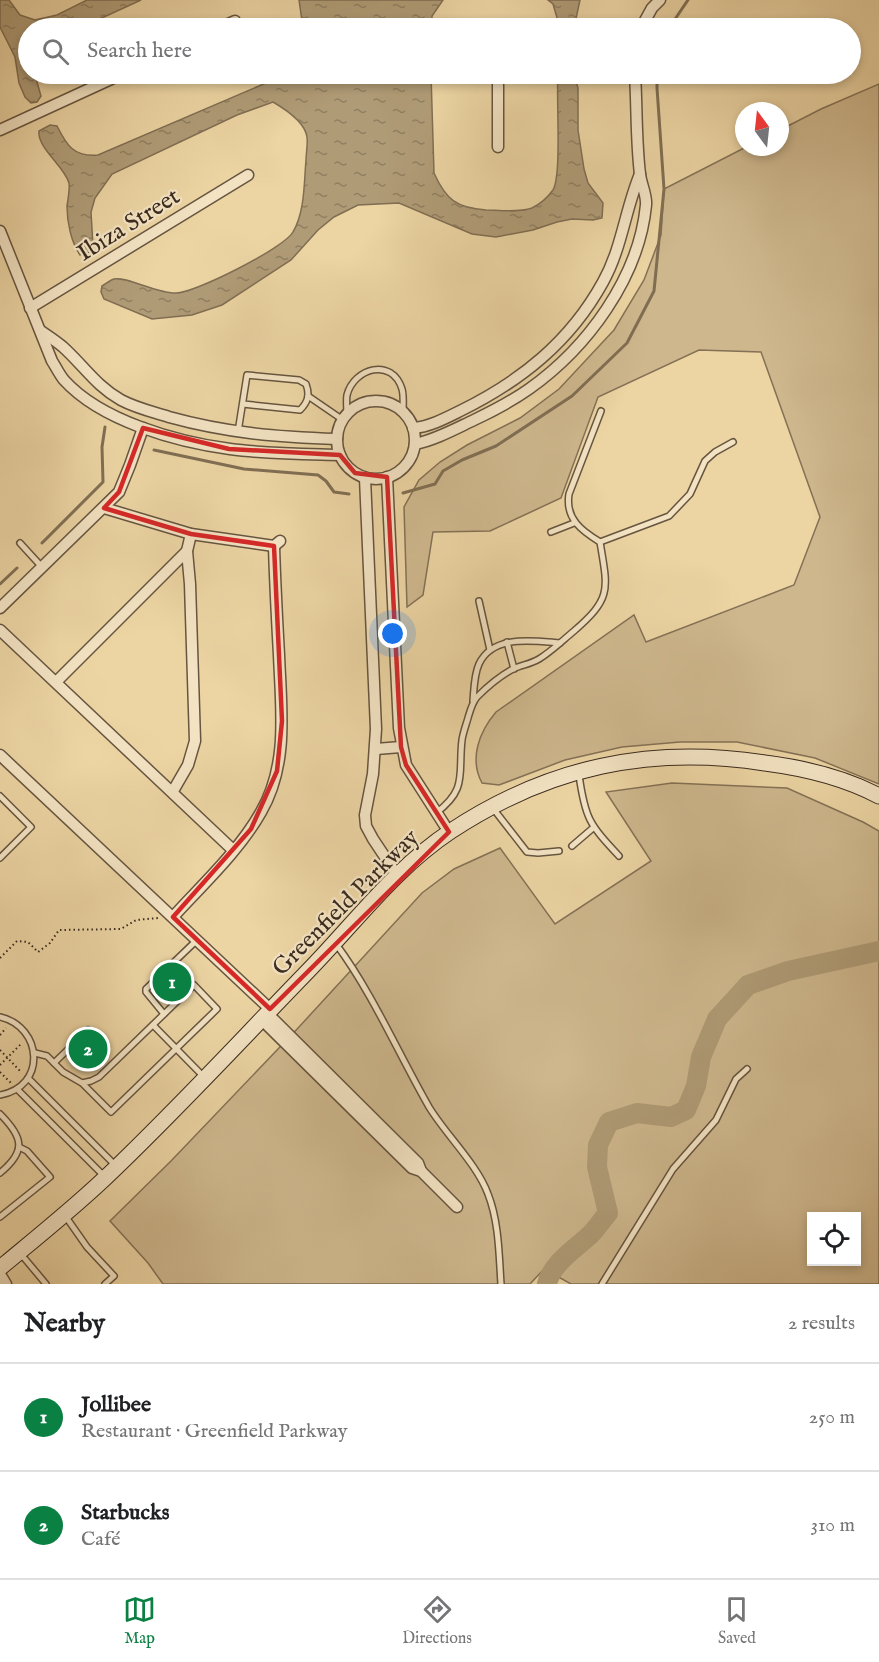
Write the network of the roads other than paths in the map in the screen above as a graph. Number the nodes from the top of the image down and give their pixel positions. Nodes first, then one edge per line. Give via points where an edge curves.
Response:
1 (660, 0) edge
2 (646, 18) edge
3 (100, 84) edge
4 (498, 84) edge
5 (636, 84) edge
6 (0, 130) edge
7 (498, 147) dead end
8 (640, 174) junction
9 (248, 175) dead end
10 (0, 231) edge
11 (30, 308) junction
12 (41, 331) junction
13 (308, 396) junction
14 (243, 404) junction
15 (601, 411) dead end
16 (403, 413) junction
17 (345, 417) junction
18 (143, 428) junction
19 (413, 428) junction
20 (238, 433) junction
21 (337, 439) junction
22 (733, 442) dead end
23 (415, 444) junction
24 (340, 455) junction
25 (387, 477) junction
26 (365, 478) junction
27 (104, 508) junction
28 (574, 523) junction
29 (551, 532) dead end
30 (191, 534) junction
31 (600, 542) junction
32 (20, 543) dead end
33 (187, 551) junction
34 (43, 568) junction
35 (479, 601) dead end
36 (0, 608) edge
37 (0, 630) edge
38 (507, 642) junction
39 (560, 643) junction
40 (490, 650) junction
41 (514, 669) junction
42 (56, 682) junction
43 (473, 703) junction
44 (401, 747) junction
45 (376, 749) junction
46 (0, 755) edge
47 (578, 770) junction
48 (173, 791) junction
49 (0, 796) edge
50 (879, 796) edge
51 (492, 807) junction
52 (436, 813) junction
53 (593, 828) junction
54 (449, 832) junction
55 (572, 846) dead end
56 (233, 850) junction
57 (559, 851) dead end
58 (619, 856) dead end
59 (0, 858) edge
60 (397, 875) junction
61 (173, 917) junction
62 (197, 940) junction
63 (335, 942) junction
64 (164, 1014) junction
65 (266, 1014) junction
66 (0, 1016) edge
67 (153, 1025) junction
68 (88, 1029) dead end
69 (176, 1049) junction
70 (35, 1053) junction
71 (54, 1063) junction
72 (747, 1069) dead end
73 (28, 1078) junction
74 (204, 1078) junction
75 (82, 1083) junction
76 (17, 1089) junction
77 (0, 1095) edge
78 (0, 1114) edge
79 (19, 1146) junction
80 (110, 1172) junction
81 (0, 1173) edge
82 (457, 1207) dead end
83 (64, 1214) junction
84 (0, 1217) edge
85 (19, 1252) junction
86 (0, 1268) edge
87 (0, 1274) edge
88 (6, 1284) edge
89 (46, 1284) edge
90 (105, 1284) edge
91 (501, 1284) edge
92 (602, 1284) edge

1 - 2 street
3 - 6 street
4 - 7 street
5 - 8 street
8 - 19 street via 624,230 603,282 551,351 488,397 429,425
8 - 23 street via 646,202 632,260 618,289 580,344 547,376 514,399
9 - 11 street, Ibiza Street
10 - 11 street
11 - 12 street
12 - 18 street via 64,379 101,408
12 - 20 street via 64,348 96,383 121,400 182,421
13 - 14 lane via 300,410
13 - 14 lane via 306,384 299,380 247,375
13 - 17 lane
14 - 20 lane
15 - 28 lane via 569,494
16 - 17 street via 375,402 355,408
16 - 17 lane via 398,380 391,372 377,368 363,373 352,385
16 - 19 street
17 - 21 street
18 - 24 street via 229,449
18 - 27 street via 119,492
19 - 23 street
20 - 21 street
21 - 24 street
22 - 31 lane via 705,461 690,494 669,516
23 - 25 street via 406,464
24 - 26 street via 346,465
25 - 26 street
25 - 44 street
26 - 45 street
27 - 30 street
27 - 34 street
28 - 29 lane
28 - 31 lane
30 - 33 street
30 - 56 street via 277,543 280,753 262,810
31 - 39 lane via 606,575 601,604
32 - 34 lane
33 - 42 street
33 - 48 street via 195,741 188,765
34 - 36 street
35 - 40 lane
37 - 42 street
38 - 39 lane
38 - 40 lane
38 - 41 lane
39 - 41 lane via 537,660
40 - 43 lane via 480,662
41 - 43 lane
42 - 48 street
43 - 52 lane via 462,740 460,780 450,801
44 - 45 street
44 - 52 street via 406,765
45 - 60 street via 366,826
46 - 61 street
47 - 50 main road, Greenfield Parkway via 629,760 729,757 832,777
47 - 51 main road, Greenfield Parkway
47 - 53 lane via 583,806
48 - 56 street
49 - 59 lane via 31,827
51 - 54 main road, Greenfield Parkway
51 - 57 lane via 527,852
52 - 54 street
53 - 55 lane
53 - 58 lane
54 - 60 main road, Greenfield Parkway
56 - 61 street
60 - 63 main road, Greenfield Parkway
61 - 62 street
62 - 64 lane via 146,989
62 - 65 street
63 - 65 main road, Greenfield Parkway
63 - 91 lane via 364,986 430,1108 488,1193
64 - 67 lane
64 - 69 lane via 194,986 217,1009
65 - 74 main road, Greenfield Parkway
65 - 82 street via 418,1163 421,1171
66 - 70 lane via 13,1021 28,1036
67 - 69 lane
67 - 75 lane via 99,1077
68 - 71 lane
69 - 74 lane
69 - 75 lane via 111,1112
70 - 71 lane
70 - 73 lane
71 - 75 lane
72 - 92 lane via 736,1079 716,1120 673,1169
73 - 76 lane
73 - 80 lane
74 - 80 main road, Greenfield Parkway
76 - 77 lane
76 - 80 lane
78 - 79 lane via 18,1136
79 - 81 lane via 12,1163
79 - 84 lane via 51,1177
80 - 83 main road, Greenfield Parkway
83 - 85 main road, Greenfield Parkway
83 - 90 lane via 114,1276
85 - 86 main road, Greenfield Parkway
85 - 89 lane
87 - 88 street

